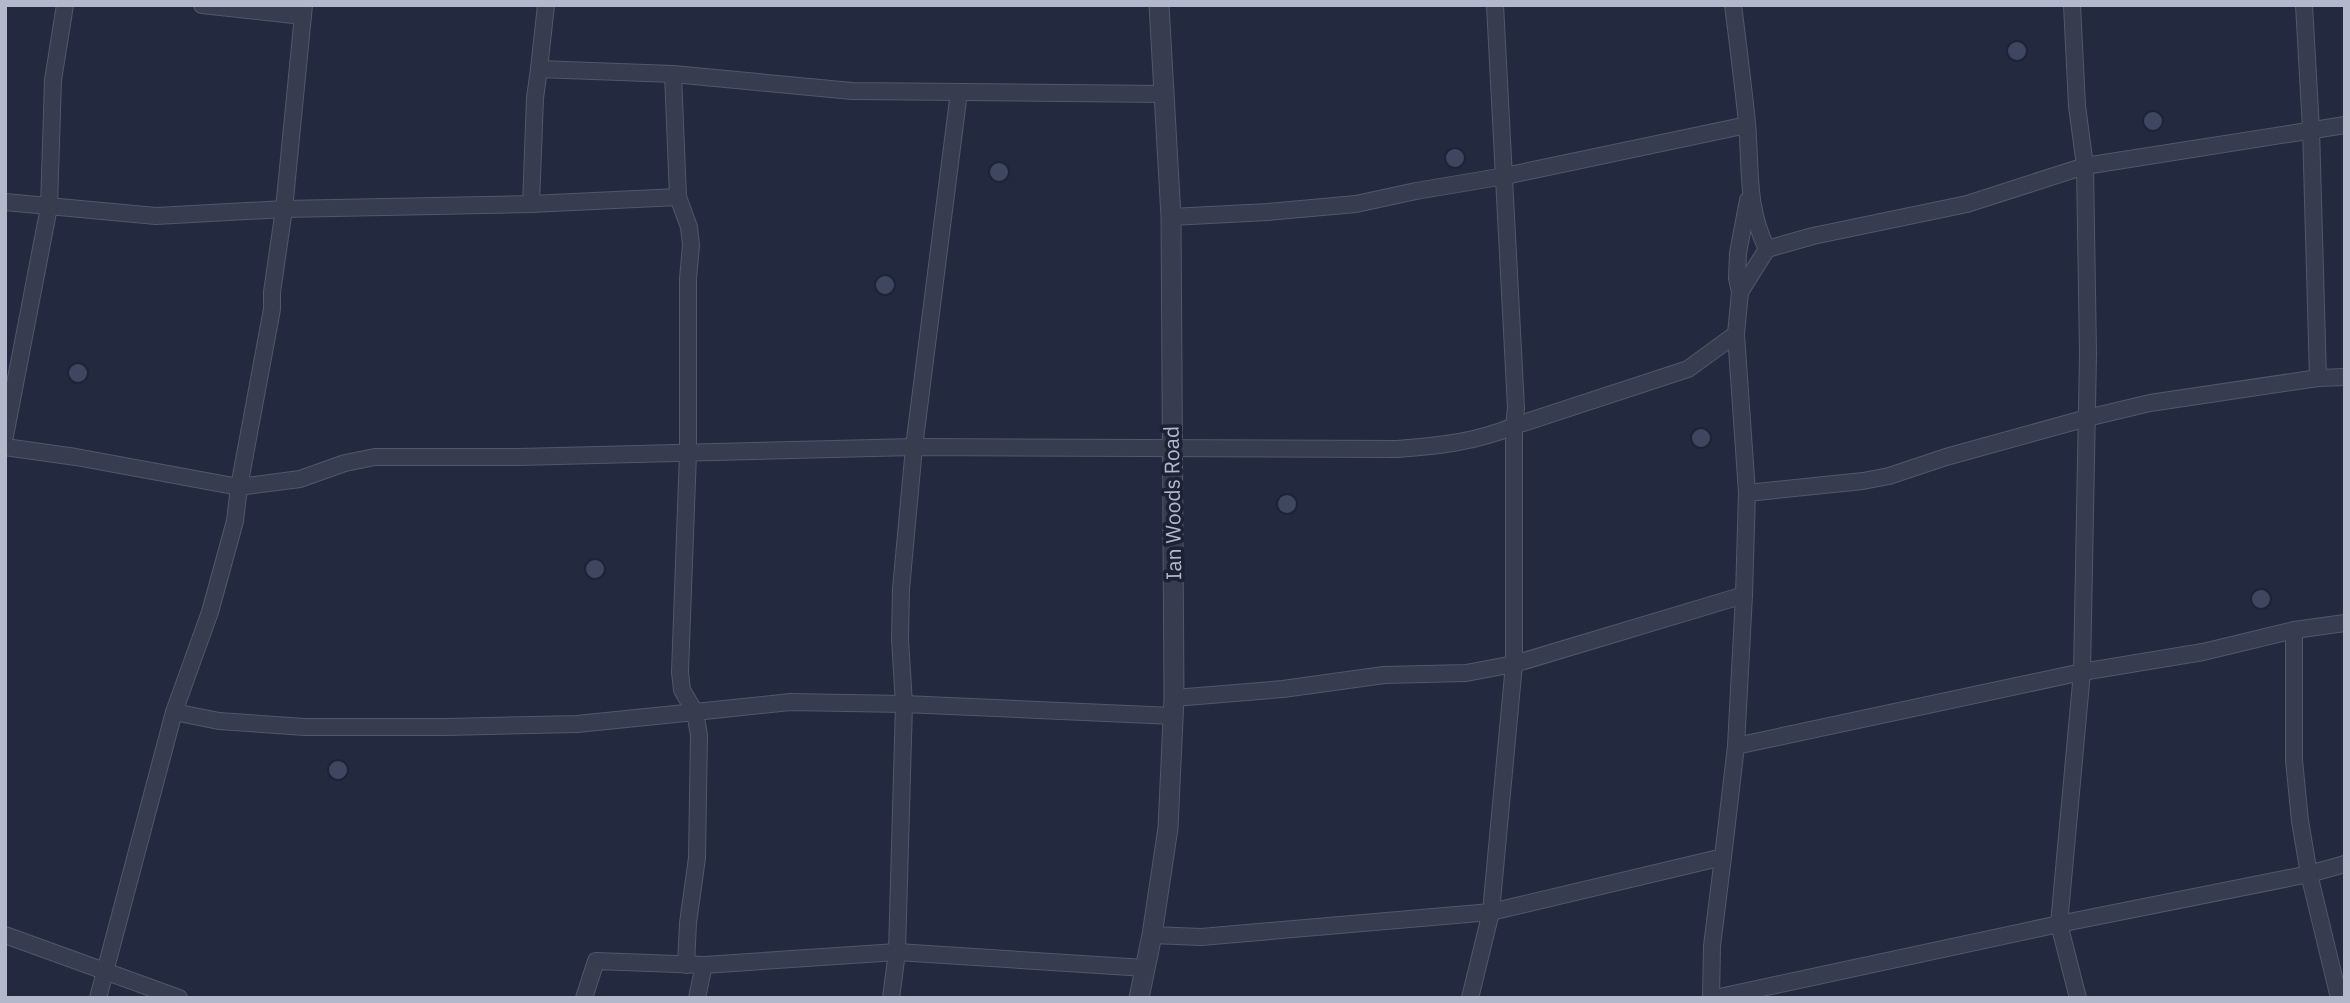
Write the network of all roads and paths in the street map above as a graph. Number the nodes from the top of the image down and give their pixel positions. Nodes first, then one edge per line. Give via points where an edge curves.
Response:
1 (65, 5) edge
2 (202, 5) edge
3 (546, 5) edge
4 (1159, 5) edge
5 (1495, 5) edge
6 (1733, 5) edge
7 (2072, 5) edge
8 (2304, 5) edge
9 (304, 11) edge
10 (539, 69) junction
11 (673, 74) junction
12 (959, 92) junction
13 (1164, 94) junction
14 (1747, 125) junction
15 (2345, 125) edge
16 (2311, 129) junction
17 (2085, 166) junction
18 (1505, 176) junction
19 (1749, 191) junction
20 (678, 197) junction
21 (5, 202) edge
22 (531, 204) junction
23 (49, 207) junction
24 (284, 209) junction
25 (1171, 217) junction
26 (1767, 249) junction
27 (1740, 292) junction
28 (1736, 334) junction
29 (2345, 377) edge
30 (2318, 378) junction
31 (2087, 418) junction
32 (1514, 426) junction
33 (5, 436) edge
34 (915, 446) junction
35 (5, 447) edge
36 (1172, 449) junction
37 (688, 453) junction
38 (239, 487) junction
39 (1747, 493) junction
40 (1744, 595) junction
41 (2345, 623) edge
42 (2294, 630) junction
43 (1514, 664) junction
44 (2082, 672) junction
45 (904, 704) junction
46 (1174, 707) junction
47 (174, 712) junction
48 (695, 712) junction
49 (1736, 746) junction
50 (1723, 857) junction
51 (2345, 864) edge
52 (2309, 874) junction
53 (1491, 912) junction
54 (2059, 924) junction
55 (5, 935) edge
56 (1152, 935) junction
57 (897, 952) junction
58 (687, 965) junction
59 (704, 965) junction
60 (1144, 968) junction
61 (105, 970) junction
62 (98, 998) edge
63 (179, 998) edge
64 (584, 998) edge
65 (697, 998) edge
66 (891, 998) edge
67 (1139, 998) edge
68 (1470, 998) edge
69 (1713, 998) edge
70 (2078, 998) edge
71 (2339, 998) edge

1 - 23 street via 53,80
2 - 9 street
3 - 10 street
4 - 13 street, Ian Woods Road
5 - 18 street
6 - 14 street
7 - 17 street
8 - 16 street
9 - 24 street
10 - 11 street
10 - 22 street
11 - 12 street via 852,91
11 - 20 street
12 - 13 street
12 - 34 street
13 - 25 street, Ian Woods Road
14 - 18 street
14 - 19 street
15 - 16 street
16 - 17 street
16 - 30 street
17 - 26 street via 1967,204
17 - 31 street
18 - 25 street via 1356,204
18 - 32 street
19 - 26 street
19 - 27 street via 1738,253
20 - 22 street
20 - 37 street via 691,245
21 - 23 street
22 - 24 street
23 - 24 street via 156,216
23 - 33 street
24 - 38 street via 272,309
25 - 36 street, Ian Woods Road
26 - 27 street
27 - 28 street
28 - 32 street via 1688,369
28 - 39 street
29 - 30 street
30 - 31 street via 2196,395
31 - 39 street via 1889,476
31 - 44 street
32 - 36 street via 1453,444 1397,449
32 - 43 street
34 - 36 street
34 - 37 street
34 - 45 street via 901,589
35 - 38 street
36 - 46 street, Ian Woods Road
37 - 38 street via 376,457 300,479
37 - 48 street via 680,672 682,690
38 - 47 street via 236,522 210,612
39 - 40 street
40 - 43 street
40 - 49 street
41 - 42 street
42 - 44 street via 2203,652
42 - 52 street via 2294,760
43 - 46 street via 1466,673 1384,675
43 - 53 street
44 - 49 street
44 - 54 street
45 - 46 street
45 - 48 street via 790,702
45 - 57 street
46 - 56 street, Ian Woods Road via 1168,828
47 - 48 street via 219,721 306,727 564,724
47 - 61 street
48 - 58 street via 699,734 698,845
49 - 50 street
50 - 53 street
50 - 69 street via 1712,946
51 - 52 street
52 - 54 street
52 - 71 street
53 - 56 street via 1201,937
53 - 68 street
54 - 69 street
54 - 70 street
55 - 61 street
56 - 60 street, Ian Woods Road
57 - 59 street
57 - 60 street
57 - 66 street
58 - 59 street
58 - 64 street via 596,961
59 - 65 street
60 - 67 street, Ian Woods Road
61 - 62 street
61 - 63 street

